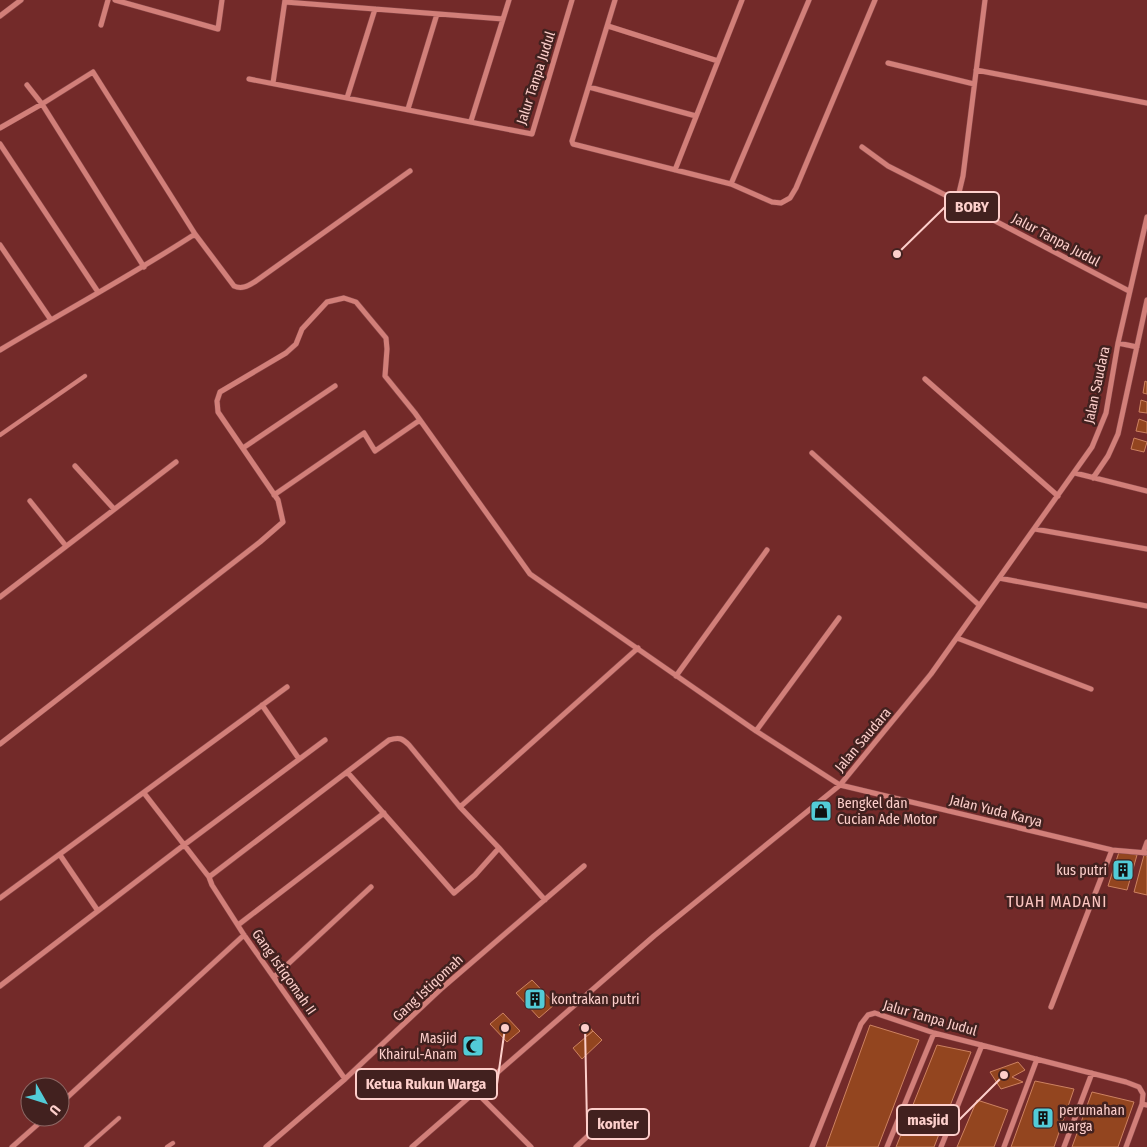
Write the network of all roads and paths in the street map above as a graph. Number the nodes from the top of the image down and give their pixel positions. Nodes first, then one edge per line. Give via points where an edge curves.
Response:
1 (21, 0) edge
2 (108, 0) edge
3 (115, 0) edge
4 (222, 0) edge
5 (508, 0) edge
6 (572, 0) edge
7 (615, 0) edge
8 (741, 0) edge
9 (809, 0) edge
10 (875, 0) edge
11 (986, 0) edge
12 (285, 1) edge
13 (0, 9) edge
14 (375, 9) junction
15 (6, 12) junction
16 (437, 14) junction
17 (0, 16) edge
18 (503, 19) junction
19 (101, 25) dead end
20 (608, 26) junction
21 (718, 61) junction
22 (888, 63) dead end
23 (976, 70) junction
24 (249, 79) dead end
25 (273, 83) junction
26 (974, 84) junction
27 (28, 85) dead end
28 (589, 87) junction
29 (347, 98) junction
30 (1147, 103) edge
31 (42, 104) junction
32 (408, 109) junction
33 (696, 116) junction
34 (471, 121) junction
35 (0, 128) edge
36 (0, 144) edge
37 (862, 147) dead end
38 (675, 170) junction
39 (410, 171) dead end
40 (731, 184) junction
41 (957, 201) junction
42 (1147, 218) edge
43 (195, 234) junction
44 (0, 245) edge
45 (144, 267) junction
46 (1129, 291) junction
47 (98, 292) junction
48 (1147, 300) edge
49 (52, 320) junction
50 (1118, 343) junction
51 (1137, 347) junction
52 (0, 350) edge
53 (86, 376) dead end
54 (925, 379) dead end
55 (335, 386) dead end
56 (420, 420) junction
57 (0, 434) edge
58 (243, 448) junction
59 (812, 453) dead end
60 (176, 462) dead end
61 (75, 466) dead end
62 (1075, 473) junction
63 (1092, 478) junction
64 (1147, 491) edge
65 (274, 495) junction
66 (1058, 496) junction
67 (30, 501) dead end
68 (114, 509) junction
69 (1035, 529) junction
70 (66, 546) junction
71 (1147, 548) edge
72 (767, 550) dead end
73 (999, 578) junction
74 (0, 597) edge
75 (979, 605) junction
76 (1147, 606) edge
77 (839, 618) dead end
78 (957, 638) junction
79 (638, 648) junction
80 (676, 676) junction
81 (287, 687) dead end
82 (1091, 689) dead end
83 (262, 706) junction
84 (756, 732) junction
85 (325, 740) dead end
86 (0, 744) edge
87 (299, 759) junction
88 (348, 772) junction
89 (840, 785) junction
90 (144, 793) junction
91 (460, 807) junction
92 (384, 813) junction
93 (1147, 842) edge
94 (184, 845) junction
95 (499, 848) junction
96 (1112, 850) junction
97 (1145, 853) edge
98 (60, 855) junction
99 (584, 866) dead end
100 (209, 876) junction
101 (371, 888) dead end
102 (0, 898) edge
103 (545, 900) junction
104 (98, 911) junction
105 (238, 925) junction
106 (244, 935) junction
107 (274, 977) junction
108 (0, 986) edge
109 (1051, 1007) dead end
110 (934, 1033) junction
111 (982, 1045) junction
112 (1037, 1059) junction
113 (1092, 1073) junction
114 (345, 1079) junction
115 (476, 1092) junction
116 (70, 1095) edge
117 (1144, 1104) edge
118 (119, 1118) dead end
119 (606, 1119) dead end
120 (35, 1127) edge
121 (173, 1143) dead end
122 (12, 1147) edge
123 (86, 1147) edge
124 (168, 1147) edge
125 (266, 1147) edge
126 (412, 1147) edge
127 (531, 1147) edge
128 (576, 1147) edge
129 (812, 1147) edge
130 (887, 1147) edge
131 (941, 1147) edge
132 (1004, 1147) edge
133 (1064, 1147) edge
134 (1126, 1147) edge

1 - 15 street
2 - 19 street
3 - 4 street via 218,29
5 - 18 street
6 - 34 street, Jalur Tanpa Judul via 532,134
7 - 20 street
8 - 21 street
9 - 40 street
10 - 40 street via 790,198 781,203 772,202
11 - 23 street
12 - 14 street
12 - 25 street
13 - 15 street
14 - 16 street
14 - 29 street
15 - 17 street
16 - 18 street
16 - 32 street
18 - 34 street
20 - 21 street
20 - 28 street
21 - 33 street
22 - 26 street
23 - 26 street
23 - 30 street
24 - 25 street, Jalur Tanpa Judul
25 - 29 street, Jalur Tanpa Judul
26 - 41 street
27 - 31 street
28 - 33 street
28 - 38 street via 572,144
29 - 32 street, Jalur Tanpa Judul
31 - 35 street
31 - 43 street via 93,72
31 - 45 street
32 - 34 street, Jalur Tanpa Judul
33 - 38 street
36 - 47 street
37 - 41 street, Jalur Tanpa Judul via 888,166
38 - 40 street
39 - 43 street via 246,287 234,286
41 - 46 street, Jalur Tanpa Judul
42 - 46 street, Jalan Saudara
43 - 45 street
44 - 49 street
45 - 47 street
46 - 50 street, Jalan Saudara
47 - 49 street
48 - 51 street
49 - 52 street
50 - 51 street
50 - 62 street, Jalan Saudara via 1106,413 1092,447
51 - 63 street via 1118,434 1108,456
53 - 57 lane
54 - 66 street
55 - 58 street
56 - 58 street, Jalan Yuda Karya via 385,376 386,338 356,302 344,298 327,302 302,329 296,344 286,353 220,392 218,412
56 - 65 street via 375,451 364,433
56 - 79 street, Jalan Yuda Karya via 530,574
58 - 65 street
59 - 75 street
60 - 68 street
61 - 68 street
62 - 63 street
62 - 66 street, Jalan Saudara
63 - 64 street
65 - 86 street via 283,522
66 - 69 street, Jalan Saudara
67 - 70 street
68 - 70 street
69 - 71 street
69 - 73 street, Jalan Saudara
70 - 74 street
72 - 80 street
73 - 75 street, Jalan Saudara
73 - 76 street
75 - 78 street, Jalan Saudara
77 - 84 street
78 - 82 street
78 - 89 street, Jalan Saudara
79 - 80 street, Jalan Yuda Karya
79 - 91 street
80 - 84 street, Jalan Yuda Karya
81 - 83 street
83 - 87 street
83 - 90 street
84 - 89 street, Jalan Yuda Karya
85 - 87 street
87 - 94 street
88 - 91 street via 390,740 402,738
88 - 92 street
88 - 100 street
89 - 96 street, Jalan Yuda Karya
89 - 115 street, Jalan Saudara via 654,936
90 - 94 street, Gang Istiqomah II
90 - 98 street
91 - 95 street
92 - 95 street via 454,893
92 - 105 street
93 - 97 street
94 - 100 street, Gang Istiqomah II
94 - 104 street
95 - 103 street
96 - 97 street, Jalan Yuda Karya
96 - 109 street
98 - 102 street
98 - 104 street
99 - 103 street, Gang Istiqomah
100 - 105 street, Gang Istiqomah II
101 - 107 street
103 - 114 street, Gang Istiqomah via 442,988
104 - 108 street
105 - 106 street, Gang Istiqomah II
106 - 107 street, Gang Istiqomah II
106 - 116 street
107 - 114 street, Gang Istiqomah II
110 - 111 street, Jalur Tanpa Judul
110 - 129 street, Jalur Tanpa Judul via 875,1012 868,1015 861,1024
110 - 130 street
111 - 112 street, Jalur Tanpa Judul
111 - 131 street
112 - 113 street, Jalur Tanpa Judul
112 - 132 street
113 - 117 street, Jalur Tanpa Judul via 1139,1087
113 - 133 street
114 - 125 street, Gang Istiqomah
115 - 126 street, Jalan Saudara
115 - 127 street
117 - 134 street
118 - 123 lane
119 - 128 street
120 - 122 street
121 - 124 lane

